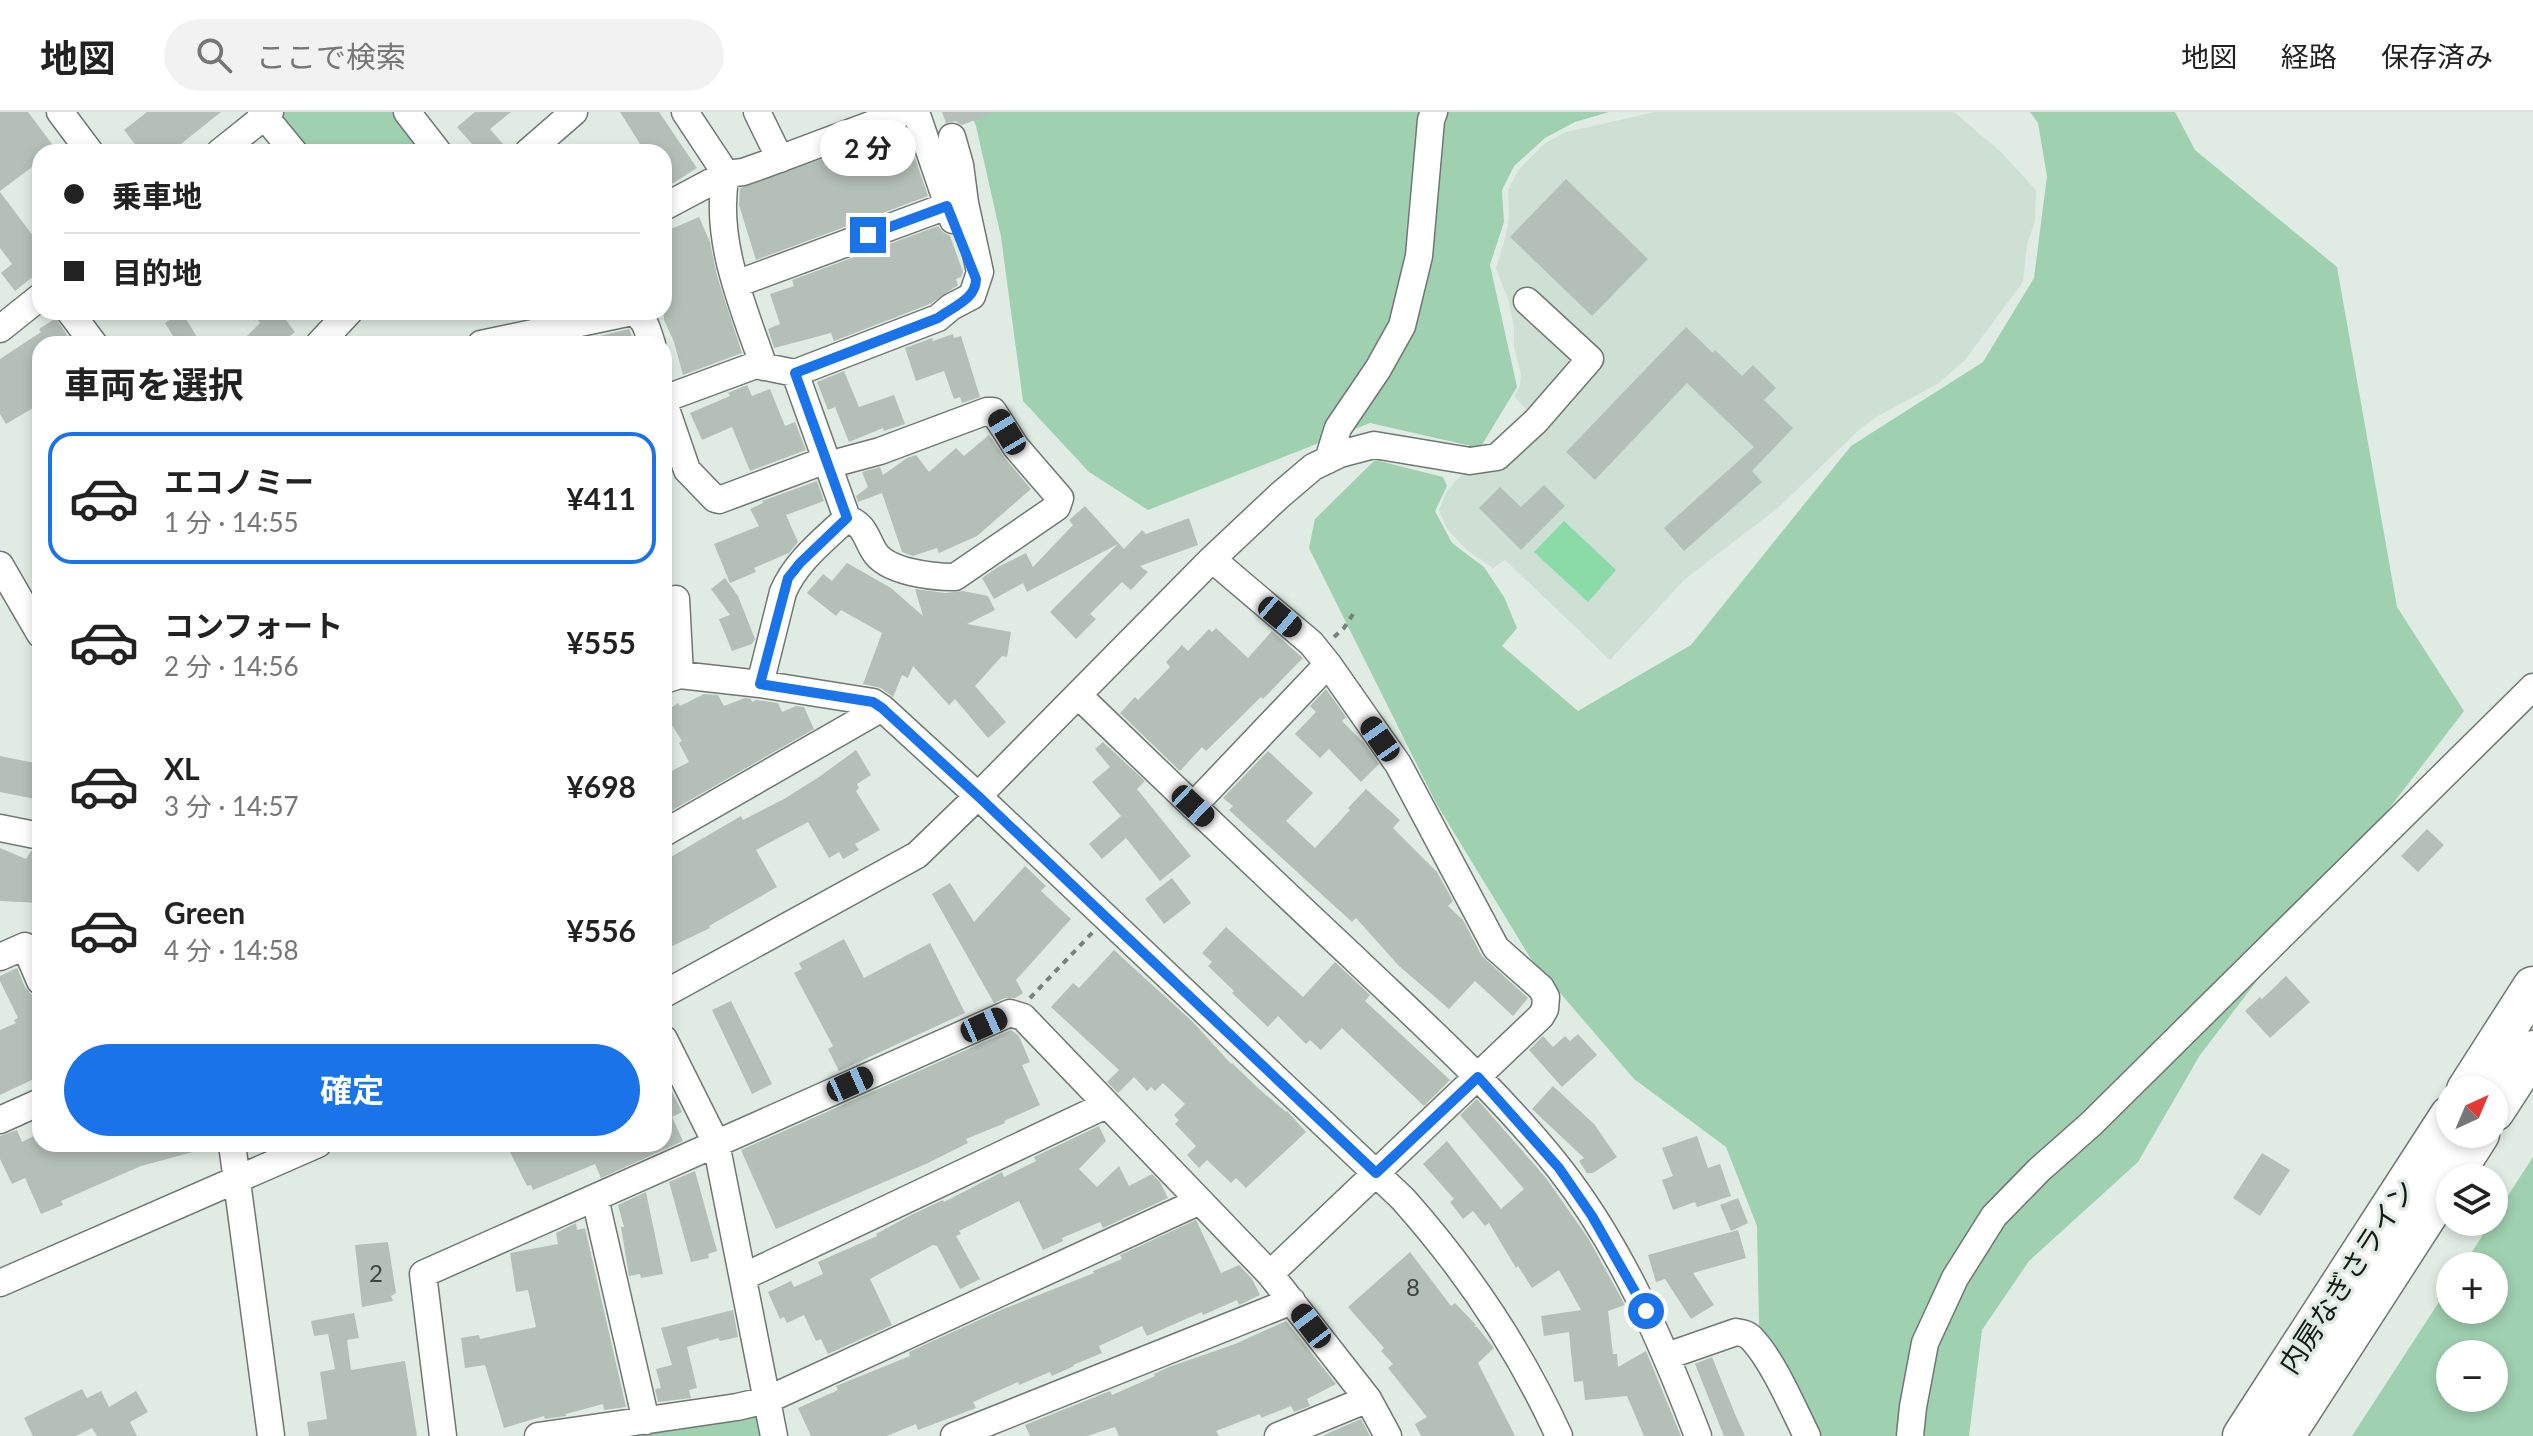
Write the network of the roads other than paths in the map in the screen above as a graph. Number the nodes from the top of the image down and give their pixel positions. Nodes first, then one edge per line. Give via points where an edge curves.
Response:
1 (60, 112) edge
2 (407, 112) edge
3 (574, 112) edge
4 (685, 112) edge
5 (757, 112) edge
6 (905, 112) edge
7 (916, 112) edge
8 (1434, 112) edge
9 (265, 113) edge
10 (952, 137) dead end
11 (84, 144) edge
12 (229, 144) edge
13 (288, 144) edge
14 (432, 144) edge
15 (537, 144) edge
16 (780, 159) junction
17 (726, 174) junction
18 (672, 203) edge
19 (947, 206) junction
20 (976, 279) junction
21 (736, 284) junction
22 (1527, 301) dead end
23 (32, 302) edge
24 (342, 320) edge
25 (595, 320) edge
26 (2, 322) edge
27 (326, 336) edge
28 (521, 336) edge
29 (764, 367) junction
30 (795, 373) junction
31 (672, 392) edge
32 (672, 416) edge
33 (1328, 460) junction
34 (827, 462) junction
35 (847, 518) junction
36 (1212, 559) junction
37 (0, 565) edge
38 (676, 599) dead end
39 (32, 620) edge
40 (1323, 658) junction
41 (672, 678) edge
42 (760, 684) junction
43 (2533, 687) edge
44 (1078, 695) junction
45 (882, 708) junction
46 (978, 796) junction
47 (1193, 806) junction
48 (0, 828) edge
49 (672, 828) edge
50 (32, 834) edge
51 (0, 957) edge
52 (32, 962) edge
53 (2533, 987) edge
54 (672, 990) edge
55 (2533, 1051) edge
56 (672, 1055) edge
57 (2476, 1076) edge
58 (1478, 1077) junction
59 (2508, 1089) edge
60 (1106, 1105) junction
61 (32, 1106) edge
62 (0, 1120) edge
63 (2436, 1138) edge
64 (716, 1143) junction
65 (233, 1152) edge
66 (299, 1152) edge
67 (1376, 1173) junction
68 (237, 1179) junction
69 (595, 1198) junction
70 (2436, 1200) edge
71 (1200, 1201) junction
72 (1270, 1274) junction
73 (743, 1277) junction
74 (0, 1283) edge
75 (1292, 1301) junction
76 (1667, 1356) junction
77 (1368, 1399) junction
78 (767, 1400) junction
79 (646, 1421) junction
80 (271, 1436) edge
81 (443, 1436) edge
82 (538, 1436) edge
83 (774, 1436) edge
84 (954, 1436) edge
85 (1278, 1436) edge
86 (1388, 1436) edge
87 (1559, 1436) edge
88 (1698, 1436) edge
89 (1807, 1436) edge
90 (1910, 1436) edge
91 (2243, 1436) edge
92 (2284, 1436) edge

1 - 11 street
2 - 14 street
3 - 15 street
4 - 17 street
5 - 16 street
6 - 16 street
7 - 19 street
8 - 33 street via 1419,256 1402,326 1338,428
9 - 12 street
9 - 13 street
10 - 20 street via 980,272
16 - 17 street
17 - 18 street
17 - 21 street via 721,197
19 - 20 street
19 - 21 street
20 - 30 street via 972,296 938,318
21 - 29 street
22 - 33 street via 1590,359 1497,457 1470,461 1374,445
23 - 26 street
24 - 27 street
25 - 28 street
29 - 30 street
29 - 31 street via 756,365
30 - 34 street
32 - 34 street via 687,470 715,499
33 - 36 street via 1303,475
34 - 35 street
34 - 35 street via 880,451 993,411 1060,498 1057,507 955,577 892,567 874,551 861,525
35 - 42 street via 788,578
36 - 40 street
36 - 44 street
37 - 39 street
38 - 41 street
40 - 47 street
40 - 58 street via 1398,764 1496,948 1546,997 1541,1016
41 - 42 street
42 - 45 street via 873,702
43 - 90 street via 1994,1216 1955,1278 1925,1343
44 - 46 street
44 - 47 street
45 - 46 street
45 - 49 street
46 - 54 street via 917,855
46 - 67 street
47 - 58 street
48 - 50 street
51 - 52 street via 25,946
53 - 57 highway
55 - 59 highway
56 - 64 street
58 - 67 street
58 - 76 street via 1559,1168 1592,1216
60 - 64 street via 1023,1017 1010,1013
60 - 71 street
60 - 73 street
61 - 62 street
63 - 91 highway, 内房なぎさライン
64 - 69 street
64 - 73 street
65 - 68 street
66 - 68 street
67 - 72 street
67 - 87 street via 1442,1243 1481,1295
68 - 74 street
68 - 80 street
69 - 79 street
69 - 81 street via 423,1274
70 - 92 highway, 内房なぎさライン
71 - 72 street
71 - 78 street
72 - 75 street
73 - 78 street
75 - 77 street
75 - 84 street
76 - 88 street
76 - 89 street via 1744,1333 1782,1386
77 - 85 street
77 - 86 street
78 - 79 street
78 - 83 street
79 - 82 street

